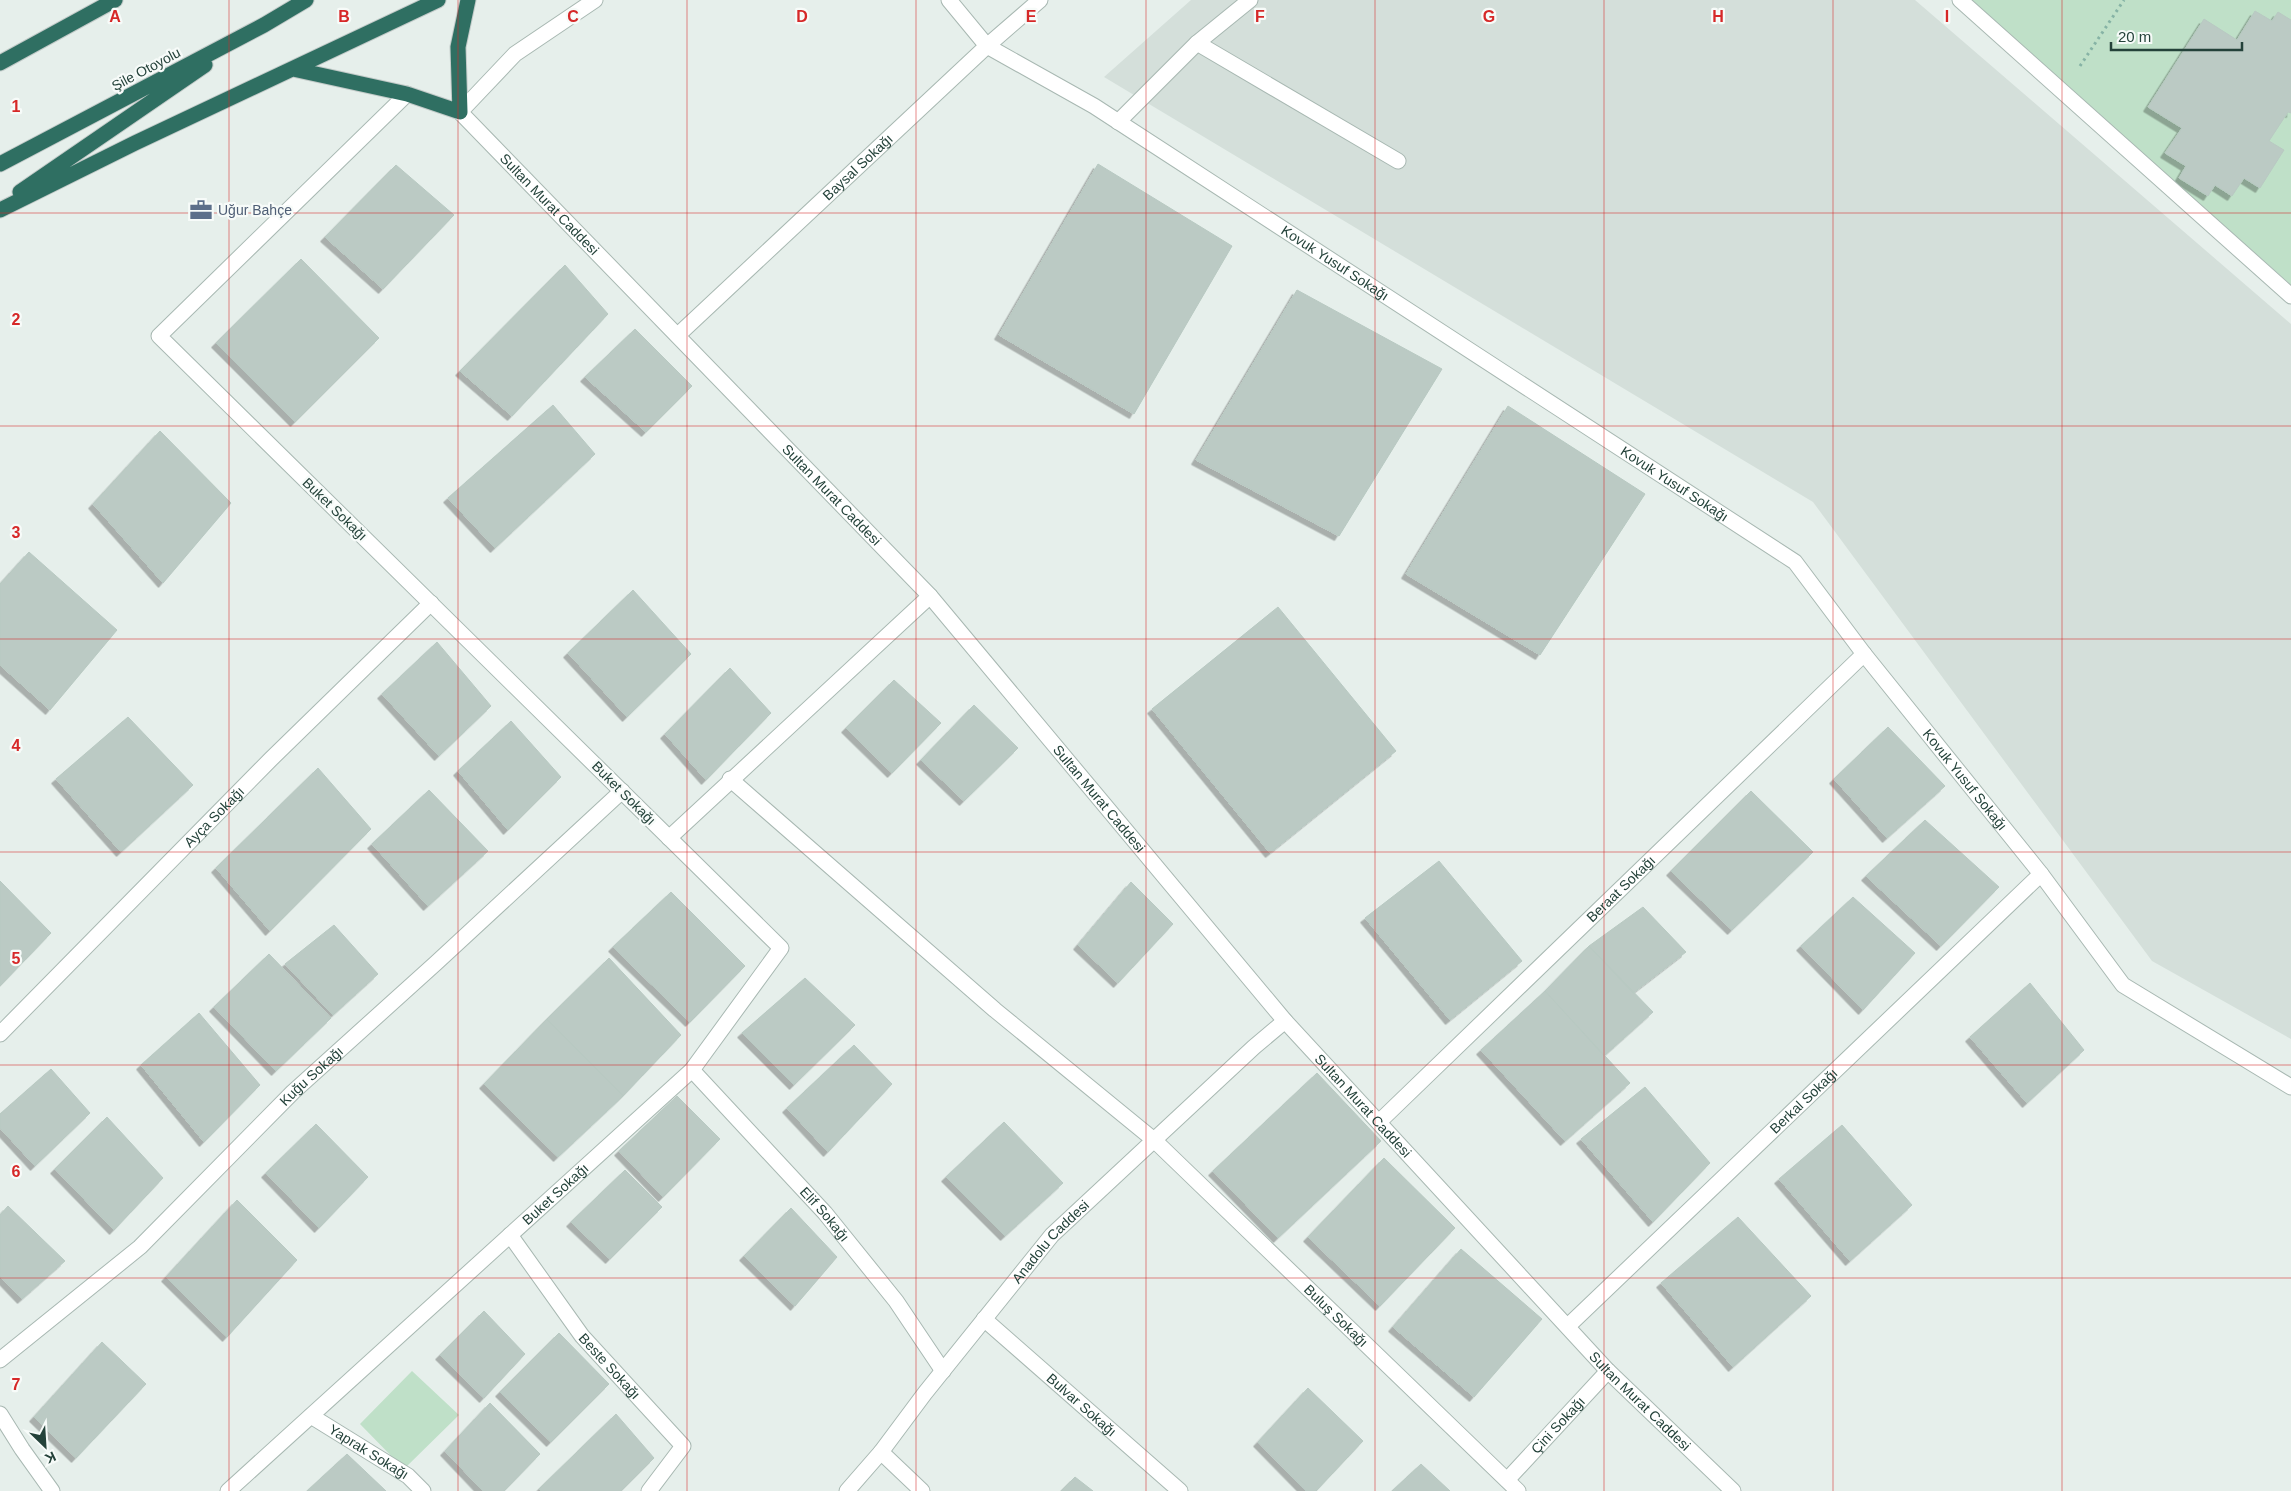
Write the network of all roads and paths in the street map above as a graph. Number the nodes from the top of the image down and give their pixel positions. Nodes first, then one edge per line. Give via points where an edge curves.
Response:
1 (115, 0) edge
2 (306, 0) edge
3 (438, 0) edge
4 (468, 0) edge
5 (595, 0) edge
6 (949, 0) edge
7 (1040, 0) edge
8 (1250, 0) edge
9 (1960, 0) edge
10 (2124, 0) edge
11 (264, 25) junction
12 (1197, 43) junction
13 (987, 46) junction
14 (0, 63) edge
15 (293, 69) junction
16 (2063, 92) junction
17 (407, 94) junction
18 (460, 112) junction
19 (1118, 122) junction
20 (1398, 161) dead end
21 (0, 164) edge
22 (0, 205) edge
23 (0, 210) edge
24 (2291, 296) edge
25 (678, 335) junction
26 (930, 596) junction
27 (431, 602) junction
28 (1864, 654) junction
29 (730, 780) junction
30 (622, 791) junction
31 (669, 838) junction
32 (2040, 874) junction
33 (1285, 1021) junction
34 (0, 1034) edge
35 (692, 1070) junction
36 (2291, 1087) edge
37 (1379, 1122) junction
38 (1154, 1140) junction
39 (510, 1235) junction
40 (984, 1319) junction
41 (1568, 1326) junction
42 (0, 1360) edge
43 (943, 1370) junction
44 (1608, 1371) junction
45 (0, 1414) edge
46 (311, 1416) junction
47 (881, 1452) junction
48 (1507, 1480) junction
49 (52, 1491) edge
50 (228, 1491) edge
51 (423, 1491) edge
52 (650, 1491) edge
53 (847, 1491) edge
54 (922, 1491) edge
55 (1180, 1491) edge
56 (1518, 1491) edge
57 (1733, 1491) edge

1 - 14 highway
2 - 11 highway, Şile Otoyolu
3 - 15 highway
4 - 18 highway via 458,47
5 - 18 street via 515,54
6 - 13 street, Kovuk Yusuf Sokağı
7 - 13 street, Baysal Sokağı
8 - 12 street
9 - 16 street
10 - 16 path
11 - 21 highway, Şile Otoyolu
11 - 22 highway
12 - 19 street
12 - 20 street
13 - 19 street, Kovuk Yusuf Sokağı
13 - 25 street, Baysal Sokağı
15 - 17 highway
15 - 23 highway
16 - 24 street
17 - 18 highway
17 - 27 street, Buket Sokağı via 159,336
18 - 25 street, Sultan Murat Caddesi
19 - 28 street, Kovuk Yusuf Sokağı via 1795,562
25 - 26 street, Sultan Murat Caddesi
26 - 29 street
26 - 33 street, Sultan Murat Caddesi
27 - 30 street, Buket Sokağı
27 - 34 street, Ayça Sokağı
28 - 32 street, Kovuk Yusuf Sokağı
28 - 37 street, Beraat Sokağı
29 - 31 street
29 - 38 street, Buluş Sokağı via 995,1010
30 - 31 street, Buket Sokağı
30 - 42 street, Kuğu Sokağı via 293,1092 140,1247
31 - 35 street, Buket Sokağı via 781,948
32 - 36 street, Kovuk Yusuf Sokağı via 2123,985
32 - 41 street, Berkal Sokağı
33 - 37 street, Sultan Murat Caddesi
33 - 38 street, Anadolu Caddesi
35 - 39 street, Buket Sokağı
35 - 43 street, Elif Sokağı via 825,1214 896,1301
37 - 41 street, Sultan Murat Caddesi
38 - 40 street, Anadolu Caddesi via 1052,1235
38 - 48 street, Buluş Sokağı
39 - 46 street, Buket Sokağı
39 - 52 street, Beste Sokağı via 582,1336 683,1446
40 - 43 street, Anadolu Caddesi
40 - 55 street, Bulvar Sokağı
41 - 44 street, Sultan Murat Caddesi
43 - 47 street, Anadolu Caddesi
44 - 48 street, Çini Sokağı
44 - 57 street, Sultan Murat Caddesi
45 - 49 street
46 - 50 street, Buket Sokağı
46 - 51 street, Yaprak Sokağı via 408,1476
47 - 53 street, Anadolu Caddesi
47 - 54 street
48 - 56 street, Buluş Sokağı

